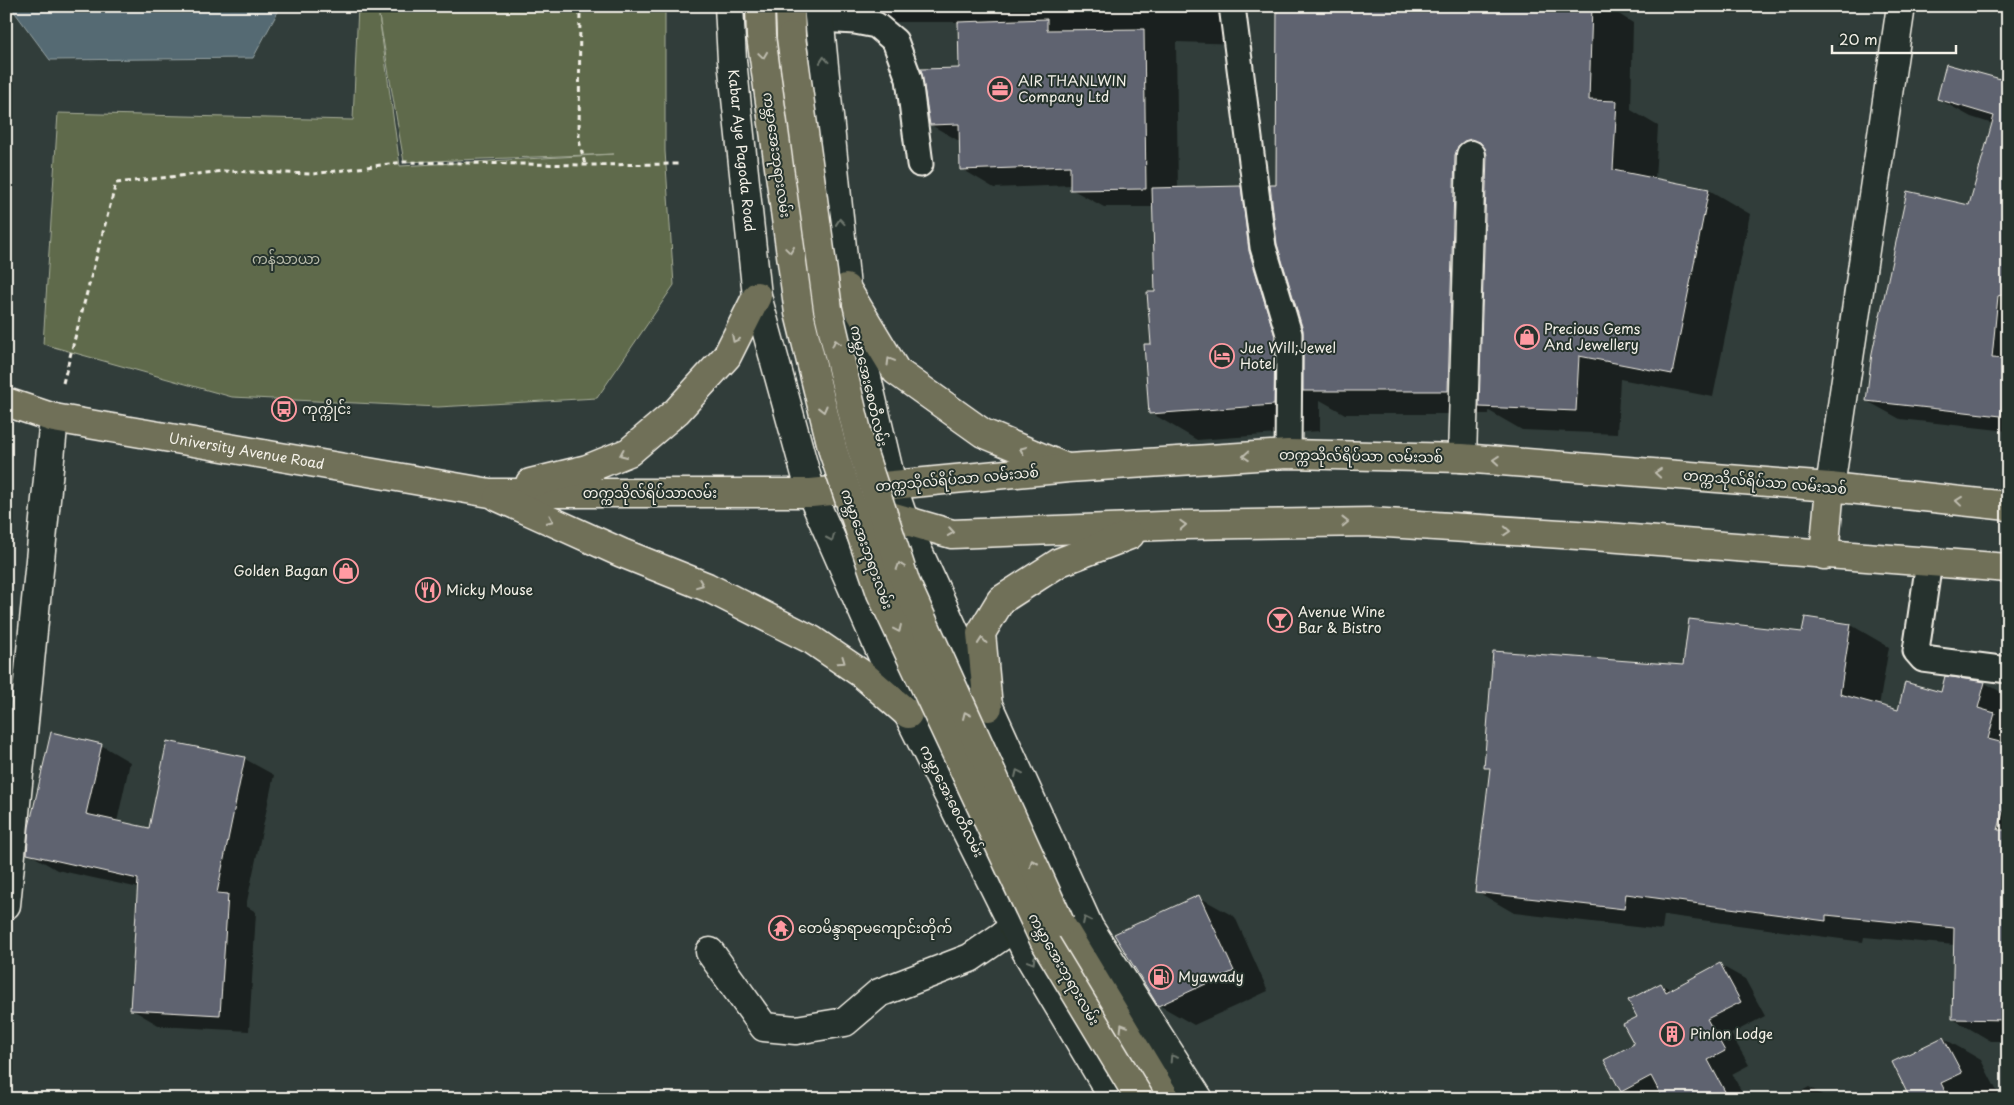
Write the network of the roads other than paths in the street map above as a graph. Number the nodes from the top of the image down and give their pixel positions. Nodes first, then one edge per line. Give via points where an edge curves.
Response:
1 (729, 6) edge
2 (760, 6) edge
3 (790, 6) edge
4 (1232, 6) edge
5 (1901, 6) edge
6 (819, 12) edge
7 (1471, 155) dead end
8 (920, 164) dead end
9 (846, 288) junction
10 (757, 296) junction
11 (6, 402) edge
12 (54, 418) junction
13 (1288, 454) junction
14 (1462, 458) junction
15 (1068, 468) junction
16 (892, 485) junction
17 (1830, 487) junction
18 (490, 493) junction
19 (811, 493) junction
20 (2008, 506) edge
21 (904, 520) junction
22 (1151, 527) junction
23 (1824, 555) junction
24 (1929, 562) junction
25 (2008, 568) edge
26 (2008, 670) edge
27 (988, 707) junction
28 (908, 714) junction
29 (1073, 893) junction
30 (6, 905) edge
31 (1013, 925) junction
32 (710, 952) dead end
33 (1114, 1099) edge
34 (1140, 1099) edge
35 (1166, 1099) edge
36 (1199, 1099) edge

1 - 10 main road, Kabar Aye Pagoda Road
2 -> 34 main road, ကမ္ဘာအေးဘုရားလမ်း, bridge via 761,36 799,313 833,451 881,593 1044,940
35 -> 3 main road, ကမ္ဘာအေးဘုရားလမ်း, bridge via 1060,923 906,584 860,444 828,309 791,37
4 - 13 lane via 1262,247 1289,334
5 - 17 main road
6 - 8 lane via 876,25 895,41 909,79
9 -> 6 main road
7 - 14 main road
15 -> 9 main road via 983,433 896,371
9 - 16 main road, ကမ္ဘာအေးစေတီလမ်း
10 -> 18 main road via 727,356 677,411 629,452 587,469
10 - 19 main road
11 - 12 main road, University Avenue Road
12 - 18 main road, University Avenue Road
12 - 30 main road
13 - 14 main road, တက္ကသိုလ်ရိပ်သာ လမ်းသစ်
13 -> 15 main road, တက္ကသိုလ်ရိပ်သာ လမ်းသစ်
17 -> 14 main road, တက္ကသိုလ်ရိပ်သာ လမ်းသစ်
15 - 16 main road, တက္ကသိုလ်ရိပ်သာ လမ်းသစ်
16 - 19 main road, တက္ကသိုလ်ရိပ်သာ လမ်းသစ်
16 - 21 main road
20 -> 17 main road, တက္ကသိုလ်ရိပ်သာ လမ်းသစ်
17 - 23 main road
18 - 19 main road, တက္ကသိုလ်ရိပ်သာလမ်း
18 -> 28 main road via 622,553 707,587 812,640 862,674
19 - 21 main road, တက္ကသိုလ်ရိပ်သာ လမ်းသစ်
19 -> 28 main road, ကမ္ဘာအေးစေတီလမ်း
21 -> 22 main road, တက္ကသိုလ်ရိပ်သာ လမ်းသစ် via 952,534
21 - 27 main road
22 -> 23 main road via 1371,522
27 -> 22 main road via 981,632 1001,600 1060,562
23 - 24 main road
24 - 25 main road
24 - 26 lane via 1916,651 1923,659
29 -> 27 main road
28 - 31 main road, ကမ္ဘာအေးစေတီလမ်း
29 - 31 main road via 1036,897 1019,910
36 -> 29 main road via 1090,927
31 - 32 main road via 970,958 879,993 845,1022 796,1030 764,1027
31 -> 33 main road, ကမ္ဘာအေးစေတီလမ်း

